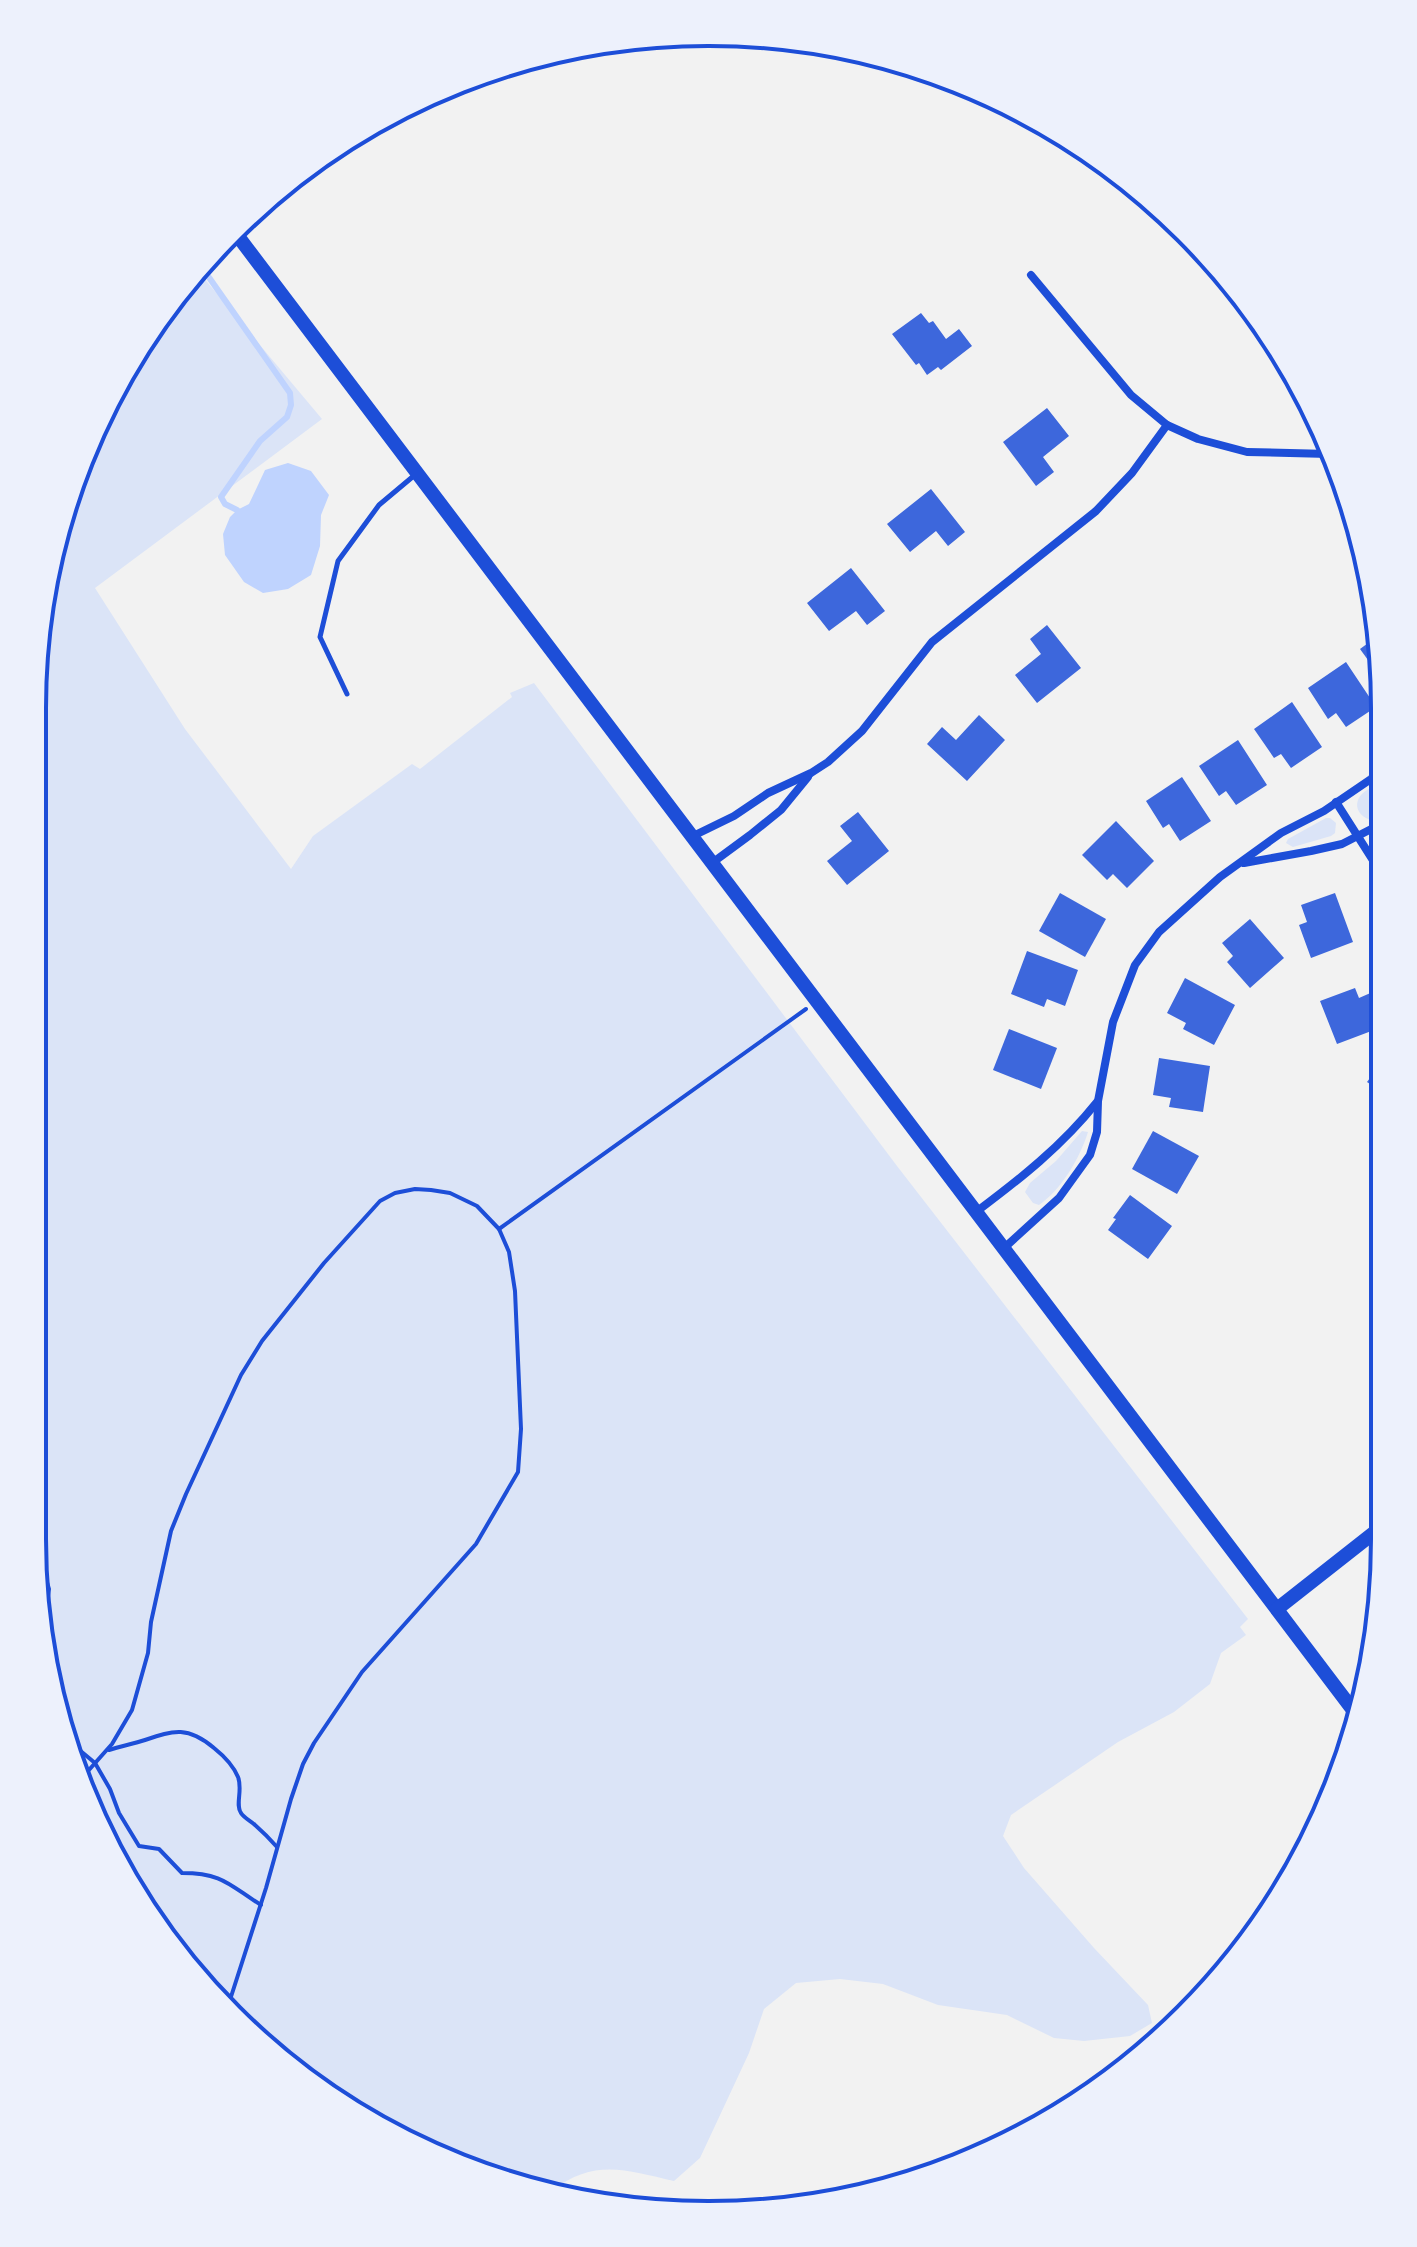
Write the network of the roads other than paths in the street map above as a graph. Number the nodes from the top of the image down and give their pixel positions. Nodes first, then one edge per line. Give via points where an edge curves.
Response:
1 (240, 240) edge
2 (1031, 275) dead end
3 (1167, 425) junction
4 (1320, 454) edge
5 (417, 473) junction
6 (347, 694) dead end
7 (811, 773) junction
8 (1371, 777) edge
9 (1336, 802) junction
10 (1371, 829) edge
11 (693, 836) junction
12 (1357, 836) junction
13 (1371, 858) edge
14 (712, 863) junction
15 (1239, 864) junction
16 (1098, 1101) junction
17 (976, 1212) junction
18 (1003, 1249) junction
19 (1371, 1535) edge
20 (1277, 1609) junction
21 (1349, 1705) edge

1 - 5 street
2 - 3 street via 1131,395
3 - 4 street via 1247,452
3 - 7 street via 1096,511 944,630 862,731
5 - 6 lane via 379,505 338,561 320,637
5 - 11 street
7 - 11 street
7 - 14 street via 781,810
8 - 9 street
9 - 12 street
9 - 15 street
10 - 12 street
11 - 14 street
12 - 13 street
12 - 15 street via 1342,844
14 - 17 street
15 - 16 street via 1159,932 1135,965 1113,1022
16 - 17 street via 1032,1170
16 - 18 street via 1090,1155 1059,1198
17 - 18 street
18 - 20 street
19 - 20 street
20 - 21 street

